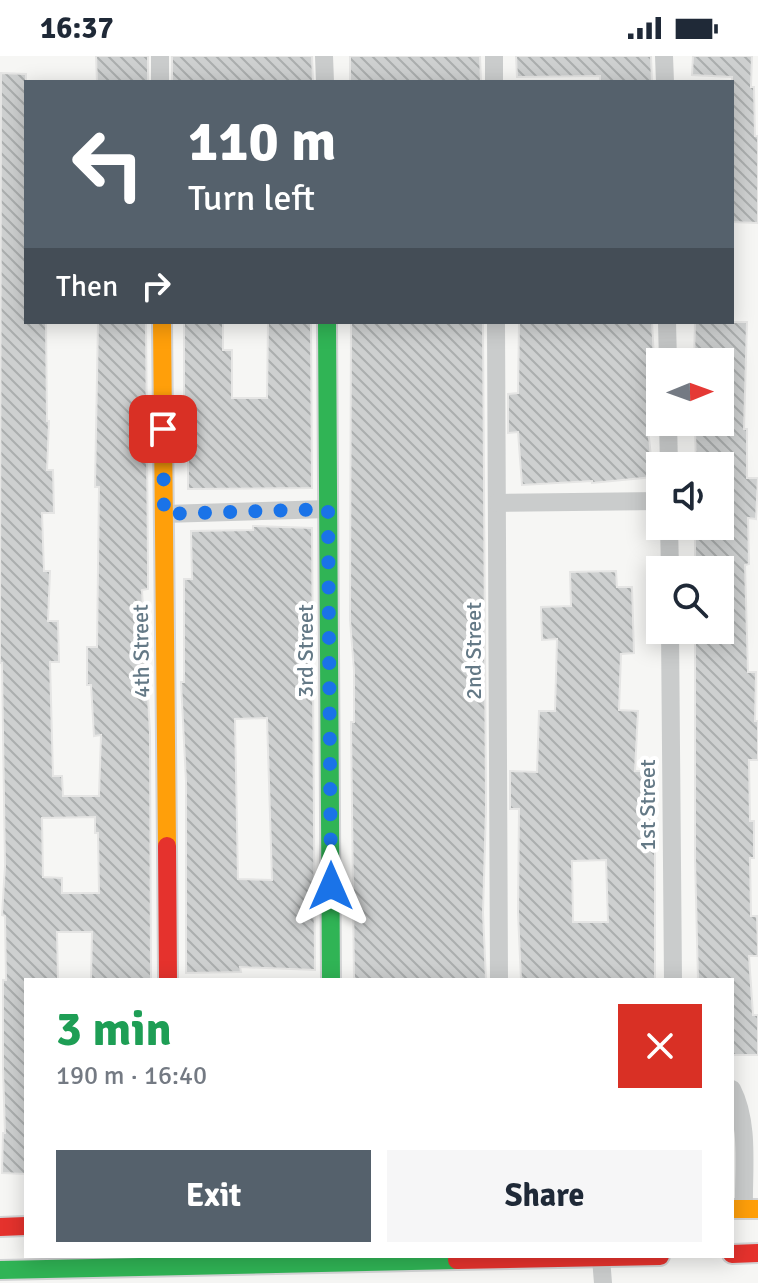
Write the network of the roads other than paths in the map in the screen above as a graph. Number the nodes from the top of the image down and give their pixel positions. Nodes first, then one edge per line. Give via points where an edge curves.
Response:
1 (160, 56) edge
2 (324, 56) edge
3 (494, 56) edge
4 (664, 56) edge
5 (160, 80) edge
6 (325, 80) edge
7 (494, 80) edge
8 (665, 80) edge
9 (162, 324) edge
10 (327, 324) edge
11 (496, 324) edge
12 (667, 324) edge
13 (668, 348) edge
14 (646, 501) edge
15 (497, 503) junction
16 (328, 509) junction
17 (164, 514) junction
18 (670, 644) edge
19 (168, 978) edge
20 (331, 978) edge
21 (499, 978) edge
22 (673, 978) edge
23 (734, 1094) edge
24 (745, 1209) edge
25 (24, 1226) edge
26 (0, 1227) edge
27 (758, 1253) edge
28 (734, 1254) edge
29 (601, 1258) joint
30 (0, 1270) edge
31 (603, 1283) edge

1 - 5 street
2 - 6 street
3 - 7 street
4 - 8 street
9 - 17 street, 4th Street
10 - 16 street, 3rd Street
11 - 15 street, 2nd Street
12 - 13 street
14 - 15 street
15 - 21 street, 2nd Street
16 - 17 street
16 - 20 street, 3rd Street
17 - 19 street, 4th Street
18 - 22 street, 1st Street
23 - 24 street via 742,1123
25 - 26 street
27 - 28 street
29 - 30 street
29 - 31 street

